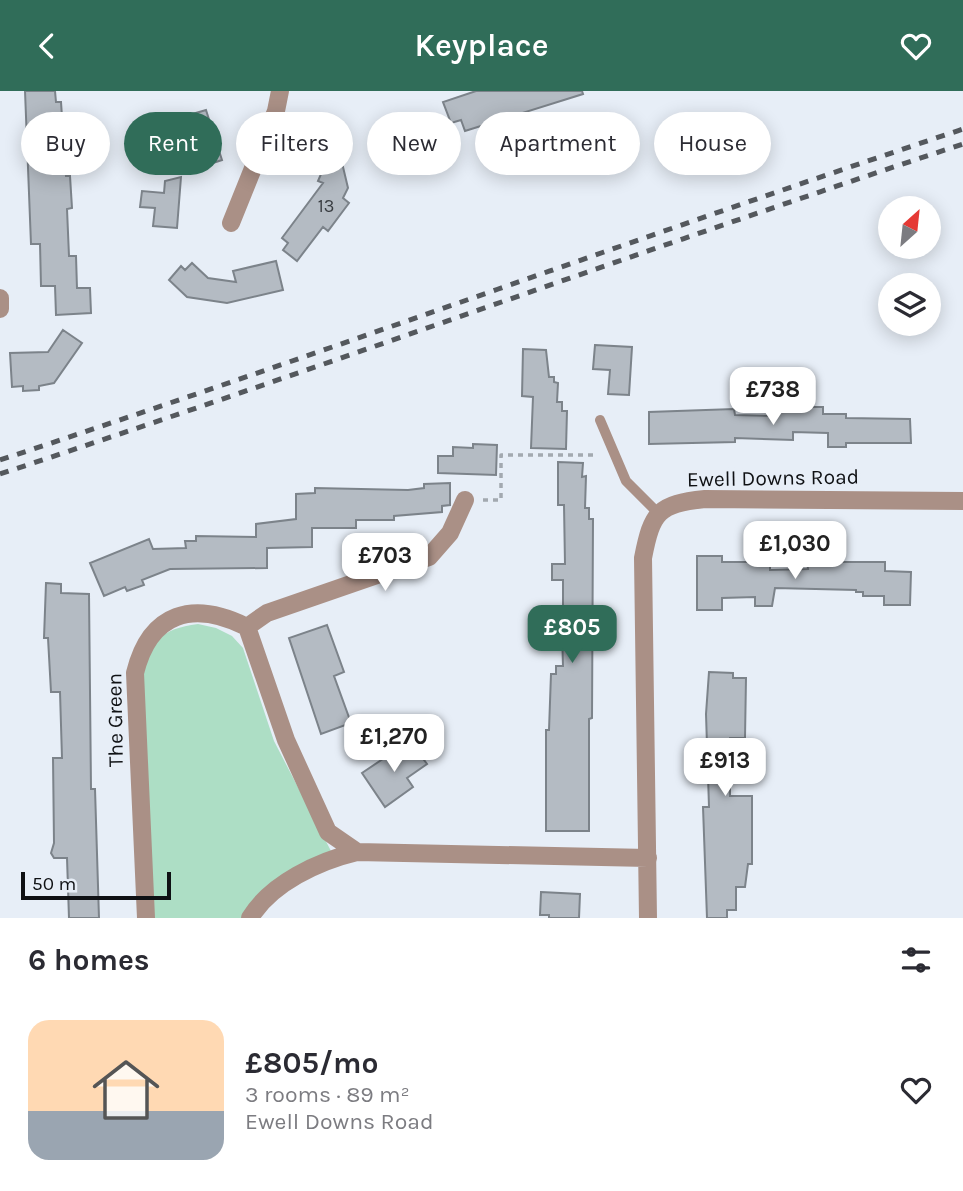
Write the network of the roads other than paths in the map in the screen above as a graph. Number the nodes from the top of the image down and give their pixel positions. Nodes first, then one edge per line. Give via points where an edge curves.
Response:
1 (281, 91) edge
2 (231, 223) dead end
3 (0, 297) edge
4 (1, 309) edge
5 (600, 420) dead end
6 (465, 500) road end
7 (963, 501) edge
8 (658, 513) junction
9 (247, 627) junction
10 (357, 852) junction
11 (648, 858) junction
12 (146, 918) edge
13 (250, 918) edge
14 (648, 918) edge

1 - 2 street
3 - 4 street
5 - 8 lane via 625,481
6 - 9 street via 450,533 429,557 267,613
7 - 8 street, Ewell Downs Road via 705,499 677,502
8 - 11 street via 643,558
9 - 10 street via 286,740 328,832
9 - 12 street, The Green via 218,615 195,612 172,617 152,632 140,651 135,706
10 - 11 street
10 - 13 street via 303,871
11 - 14 street

